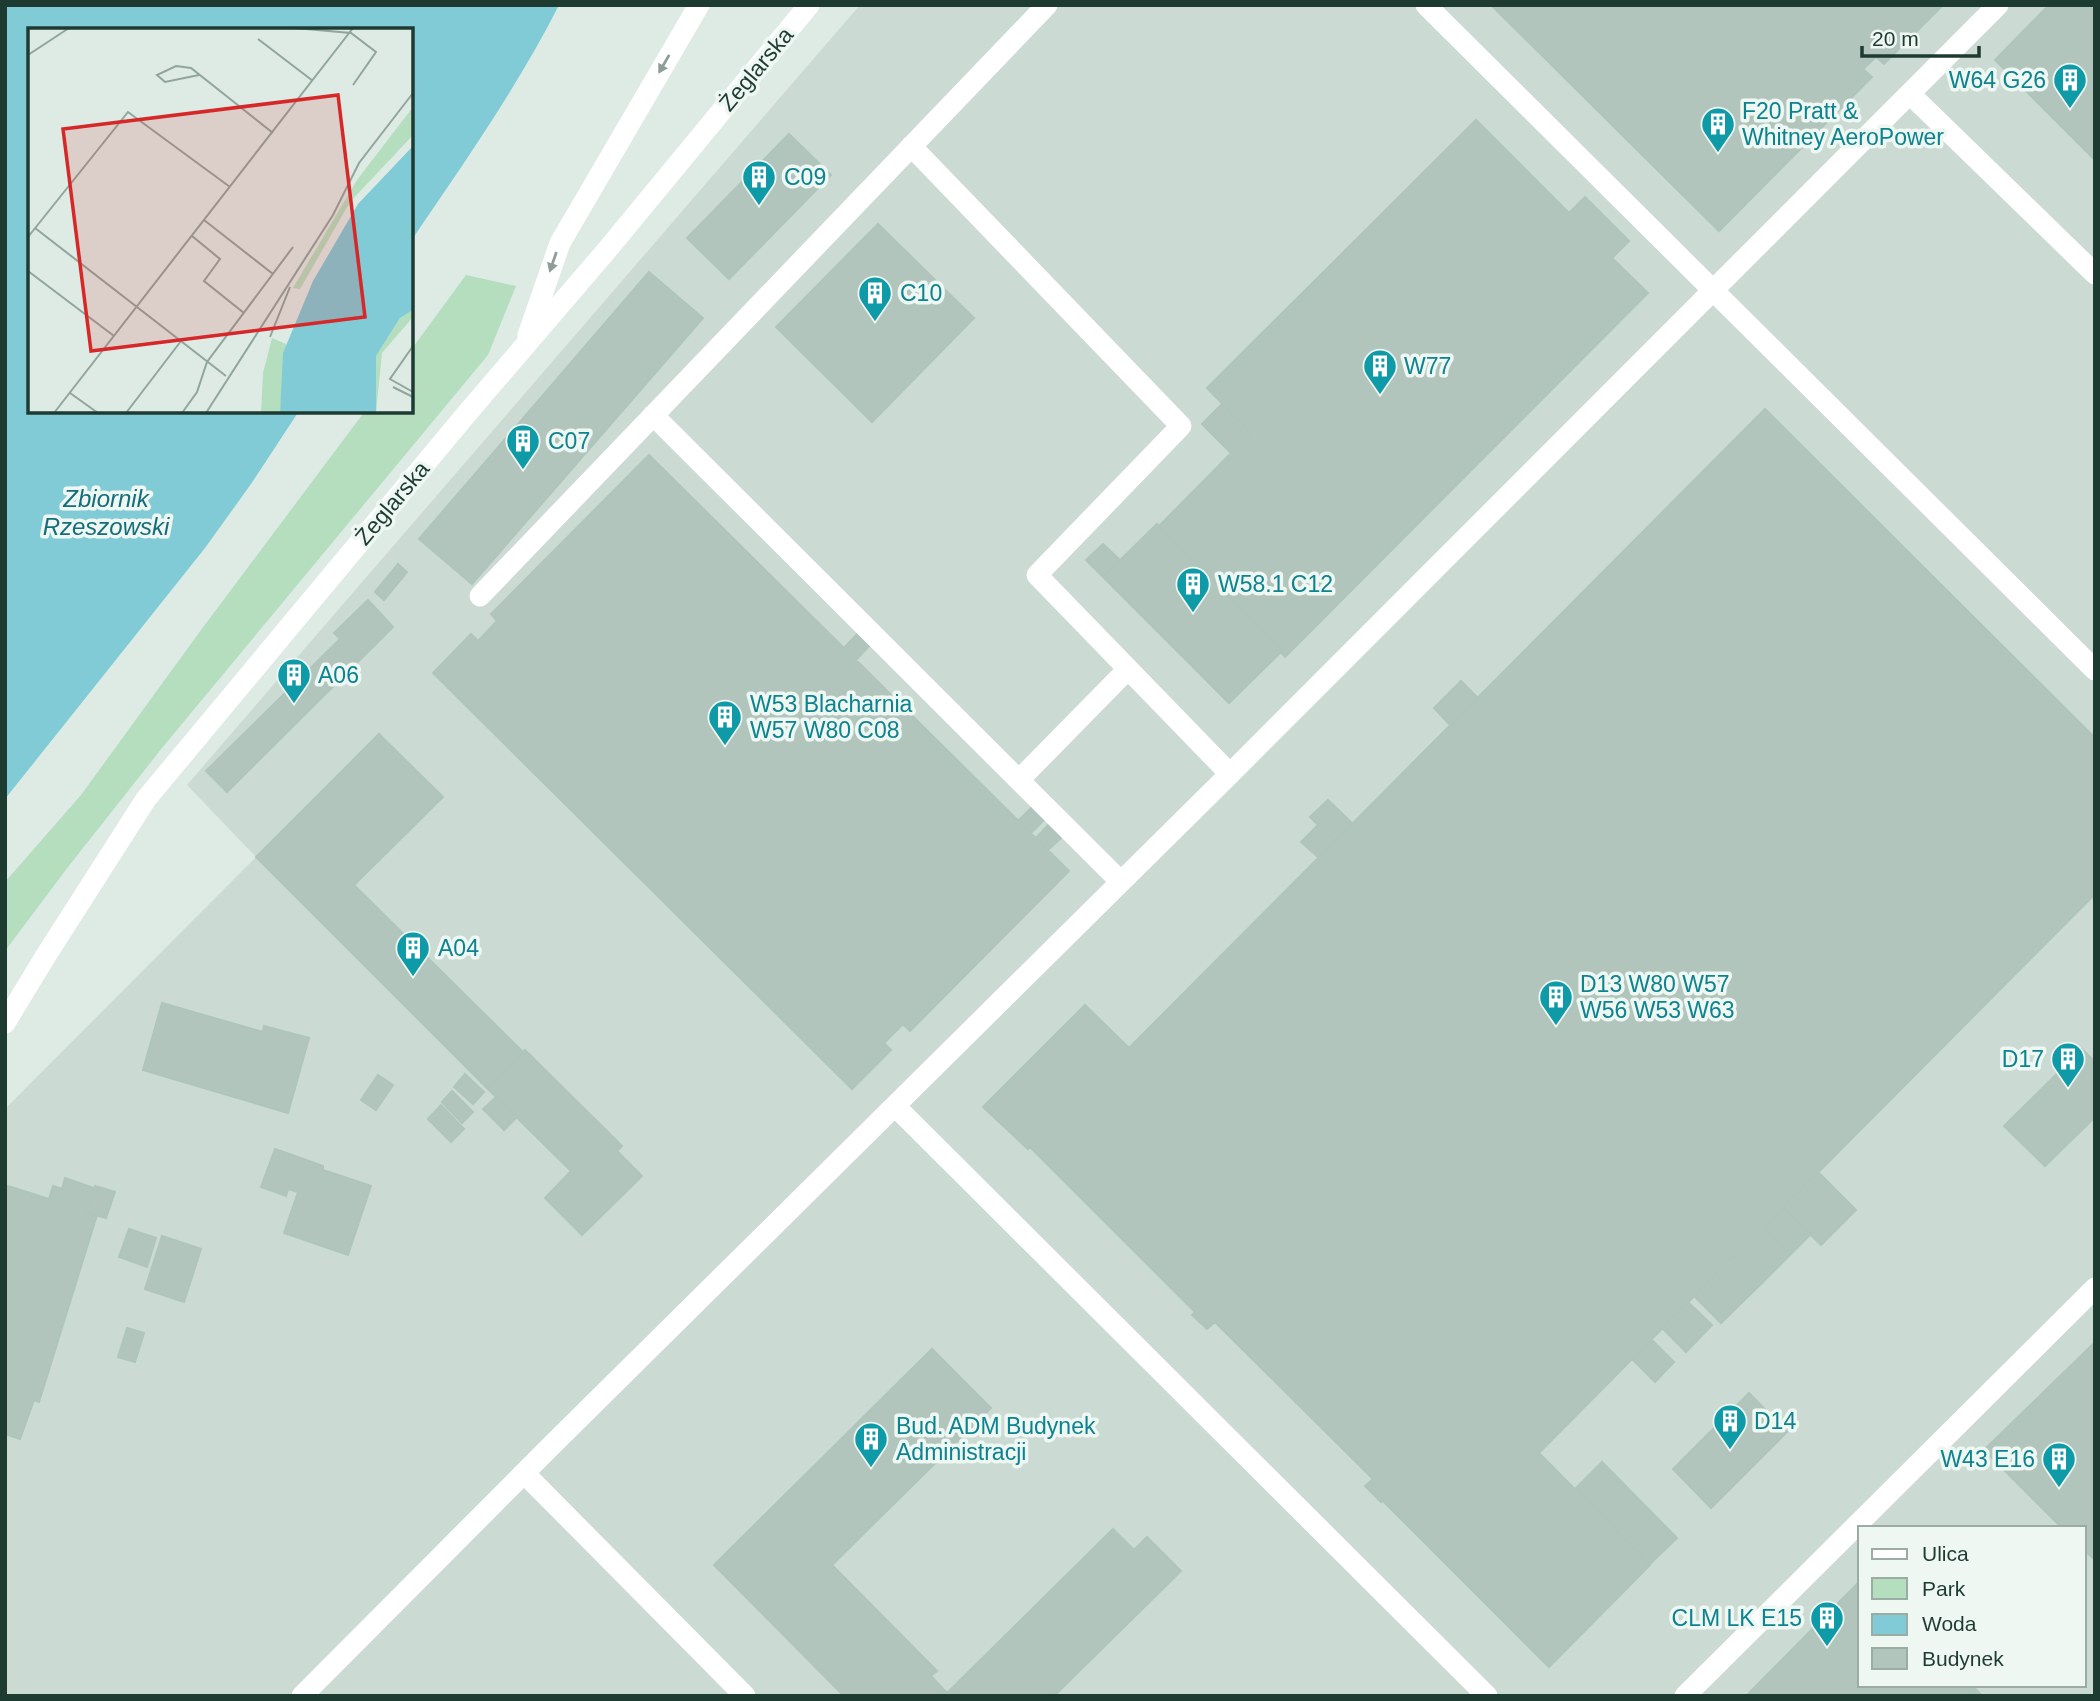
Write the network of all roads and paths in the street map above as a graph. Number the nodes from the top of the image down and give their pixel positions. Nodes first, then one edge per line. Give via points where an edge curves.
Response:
1 (699, 5) edge
2 (809, 5) edge
3 (1047, 5) edge
4 (1426, 5) edge
5 (1998, 5) edge
6 (1910, 94) junction
7 (911, 146) junction
8 (2095, 274) edge
9 (1713, 292) junction
10 (523, 347) junction
11 (653, 415) junction
12 (480, 596) dead end
13 (1128, 669) junction
14 (2095, 670) edge
15 (1230, 774) junction
16 (1019, 780) junction
17 (1121, 882) junction
18 (5, 1023) edge
19 (895, 1106) junction
20 (2095, 1288) edge
21 (524, 1473) junction
22 (302, 1696) edge
23 (745, 1696) edge
24 (1487, 1696) edge
25 (1685, 1696) edge

1 -> 10 street via 560,243
2 - 10 street, Żeglarska
3 - 7 street
4 - 9 street
5 - 6 street
6 - 8 street
6 - 9 street
7 - 11 street
7 - 13 street via 1181,426 1037,575
9 - 14 street
9 - 15 street
10 - 18 street, Żeglarska via 146,799
11 - 12 street
11 - 16 street
13 - 15 street
13 - 16 street
15 - 17 street
16 - 17 street
17 - 19 street
19 - 21 street
19 - 24 street
20 - 25 street
21 - 22 street
21 - 23 street

